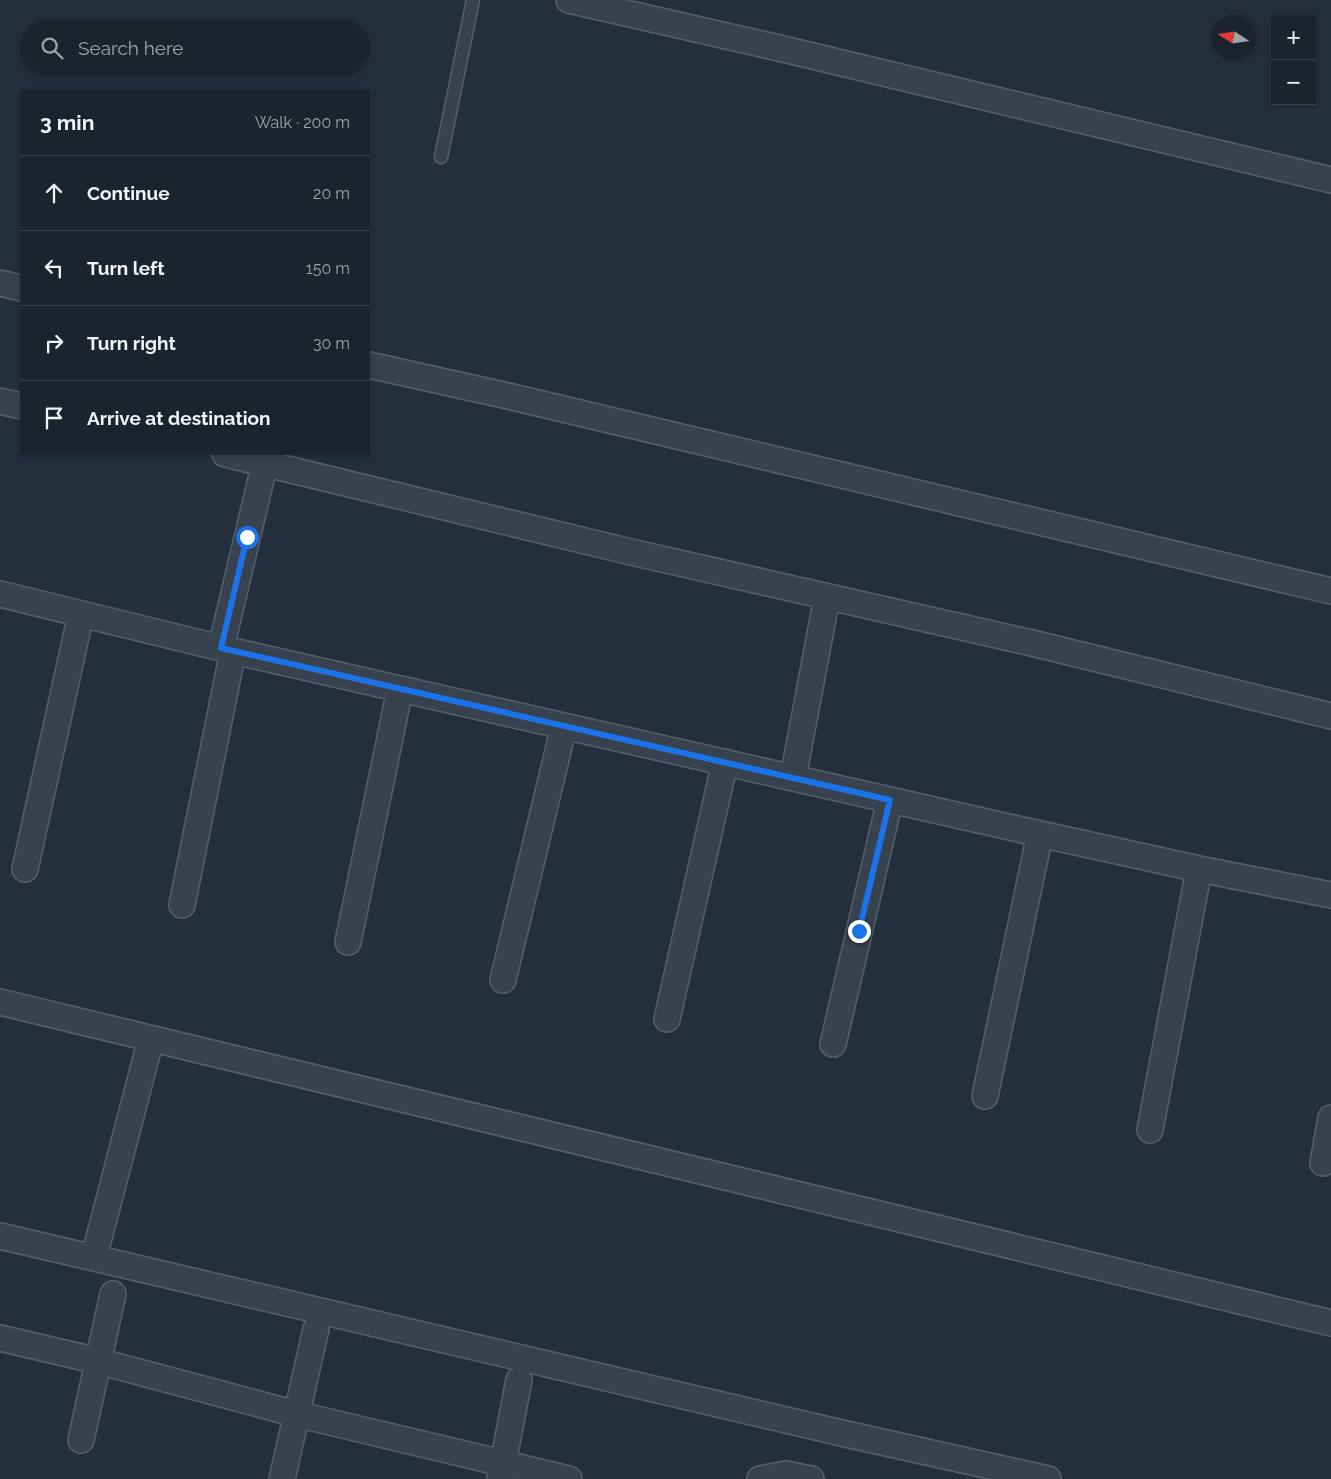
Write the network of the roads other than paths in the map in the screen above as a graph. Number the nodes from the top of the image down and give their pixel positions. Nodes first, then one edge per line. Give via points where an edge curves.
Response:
1 (473, 0) edge
2 (569, 0) edge
3 (441, 157) dead end
4 (1331, 180) edge
5 (0, 284) edge
6 (20, 288) edge
7 (370, 365) edge
8 (0, 401) edge
9 (20, 406) edge
10 (233, 455) edge
11 (266, 459) edge
12 (1331, 592) edge
13 (0, 594) edge
14 (827, 597) junction
15 (81, 614) junction
16 (227, 649) junction
17 (400, 689) junction
18 (1331, 716) edge
19 (564, 726) junction
20 (725, 762) junction
21 (794, 778) junction
22 (890, 800) junction
23 (1040, 834) junction
24 (25, 868) dead end
25 (1199, 869) junction
26 (1331, 895) edge
27 (182, 905) dead end
28 (348, 942) dead end
29 (503, 980) dead end
30 (0, 1002) edge
31 (667, 1019) dead end
32 (151, 1039) junction
33 (833, 1044) dead end
34 (985, 1096) dead end
35 (1331, 1118) edge
36 (1150, 1130) dead end
37 (1323, 1163) dead end
38 (0, 1236) edge
39 (94, 1258) junction
40 (114, 1294) dead end
41 (1331, 1323) edge
42 (316, 1329) dead end
43 (0, 1338) edge
44 (98, 1361) junction
45 (519, 1380) dead end
46 (296, 1414) junction
47 (81, 1440) dead end
48 (502, 1471) edge
49 (282, 1479) edge
50 (569, 1479) edge
51 (760, 1479) edge
52 (811, 1479) edge
53 (1048, 1479) edge

1 - 3 lane
2 - 4 street
5 - 6 street
7 - 12 street
8 - 9 street
10 - 11 street
11 - 14 street via 631,552
11 - 16 street
13 - 15 street
14 - 18 street
14 - 21 street
15 - 16 street
15 - 24 street
16 - 17 street
16 - 27 street
17 - 19 street
17 - 28 street
19 - 20 street
19 - 29 street
20 - 21 street
20 - 31 street
21 - 22 street
22 - 23 street
22 - 33 street
23 - 25 street
23 - 34 street
25 - 26 street
25 - 36 street
30 - 32 street
32 - 39 street
32 - 41 street
35 - 37 street
38 - 39 street
39 - 53 street
40 - 44 street
42 - 46 street
43 - 44 street
44 - 46 street
44 - 47 street
45 - 48 street
46 - 48 street
46 - 49 street
48 - 50 street
51 - 52 street via 786,1474

